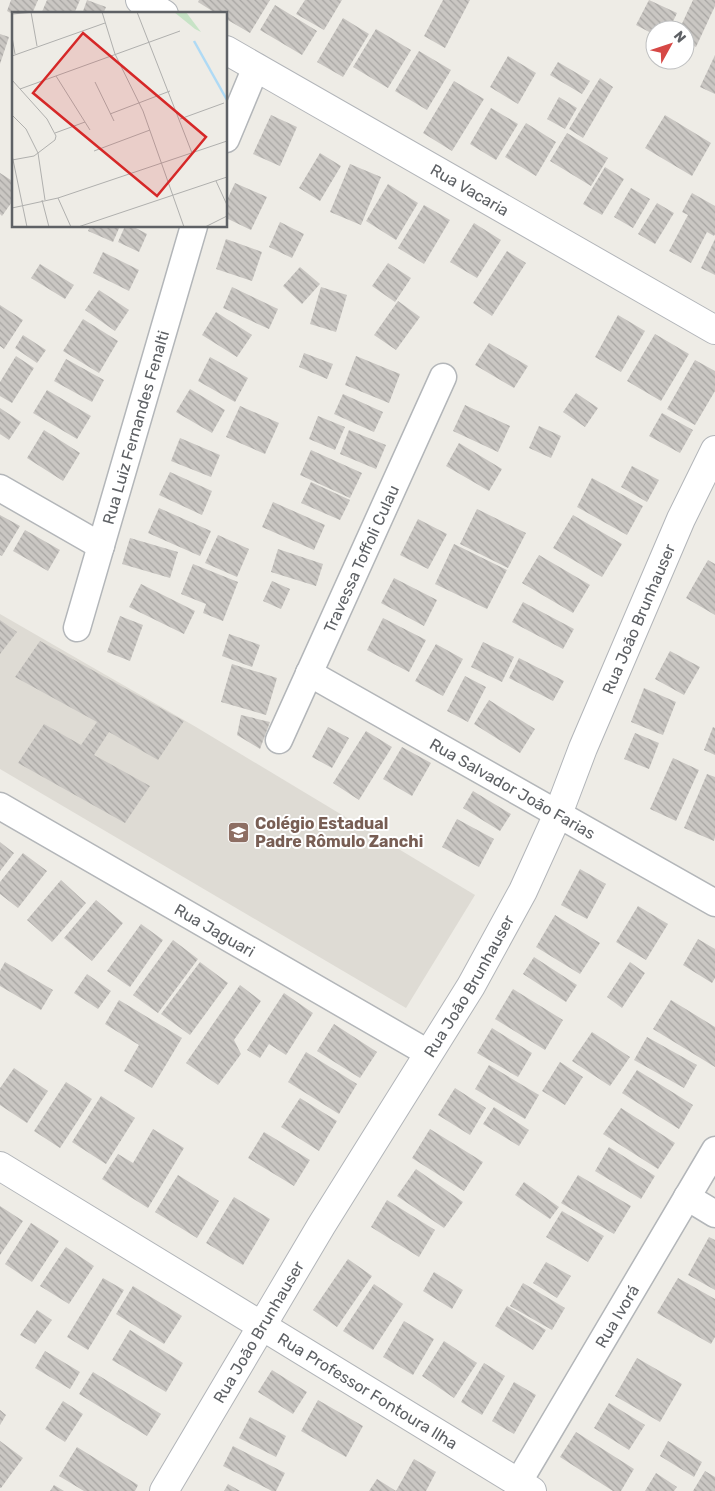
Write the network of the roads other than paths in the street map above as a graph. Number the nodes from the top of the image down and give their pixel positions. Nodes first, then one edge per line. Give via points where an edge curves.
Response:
1 (140, 0) edge
2 (161, 12) edge
3 (228, 51) edge
4 (256, 66) junction
5 (228, 134) edge
6 (193, 228) edge
7 (715, 330) edge
8 (443, 377) dead end
9 (715, 450) edge
10 (0, 488) edge
11 (101, 546) junction
12 (77, 628) dead end
13 (309, 673) junction
14 (279, 740) dead end
15 (0, 806) edge
16 (558, 814) junction
17 (715, 903) edge
18 (428, 1053) junction
19 (715, 1150) edge
20 (0, 1166) edge
21 (687, 1197) junction
22 (715, 1214) edge
23 (261, 1326) junction
24 (525, 1487) edge
25 (164, 1491) edge

1 - 2 street
3 - 4 street, Rua Vacaria
4 - 5 street
4 - 7 street, Rua Vacaria
6 - 11 street, Rua Luiz Fernandes Fenalti
8 - 13 street, Travessa Toffoli Culau
9 - 16 street, Rua João Brunhauser via 681,519
10 - 11 street
11 - 12 street, Rua Luiz Fernandes Fenalti
13 - 14 street, Travessa Toffoli Culau
13 - 16 street, Rua Salvador João Farias
15 - 18 street, Rua Jaguari
16 - 17 street, Rua Salvador João Farias
16 - 18 street, Rua João Brunhauser via 523,891 471,986
18 - 23 street, Rua João Brunhauser
19 - 21 street, Rua Ivorá
20 - 23 street, Rua Professor Fontoura Ilha
21 - 22 street
21 - 24 street, Rua Ivorá
23 - 24 street, Rua Professor Fontoura Ilha
23 - 25 street, Rua João Brunhauser

